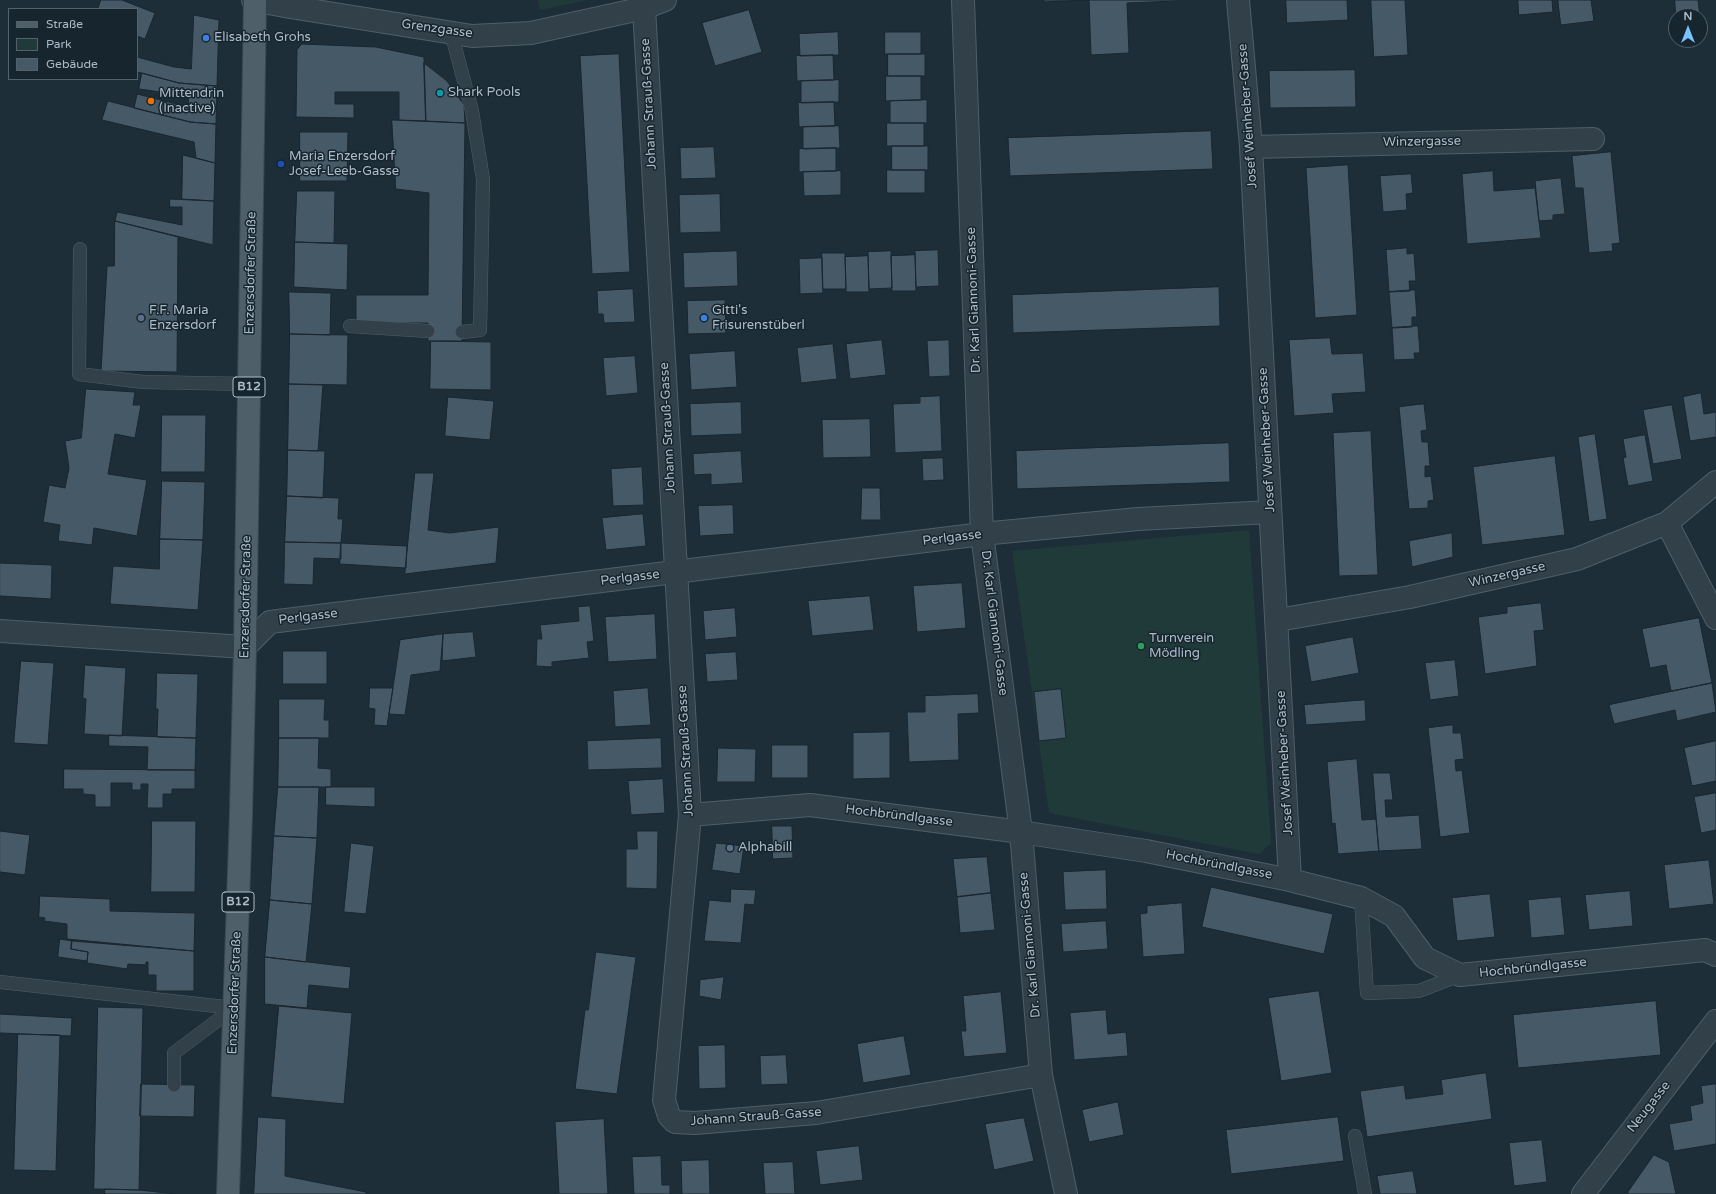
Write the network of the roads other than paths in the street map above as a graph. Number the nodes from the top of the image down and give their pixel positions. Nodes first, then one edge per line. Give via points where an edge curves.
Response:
1 (254, 0) edge
2 (665, 0) edge
3 (963, 0) edge
4 (1238, 0) edge
5 (644, 8) junction
6 (451, 32) junction
7 (1593, 138) dead end
8 (1251, 147) junction
9 (80, 249) dead end
10 (350, 326) dead end
11 (428, 331) dead end
12 (462, 332) dead end
13 (249, 384) junction
14 (1716, 482) edge
15 (1270, 512) junction
16 (1667, 522) junction
17 (982, 534) junction
18 (677, 572) junction
19 (1716, 618) edge
20 (1278, 620) junction
21 (0, 631) edge
22 (245, 647) junction
23 (690, 815) junction
24 (1021, 832) junction
25 (1290, 880) junction
26 (1361, 898) junction
27 (1716, 955) edge
28 (1460, 975) junction
29 (0, 982) edge
30 (234, 1008) junction
31 (1716, 1021) edge
32 (1041, 1075) junction
33 (174, 1084) dead end
34 (1355, 1136) dead end
35 (228, 1194) edge
36 (1066, 1194) edge
37 (1365, 1194) edge
38 (1583, 1194) edge

1 - 6 street, Grenzgasse
1 - 13 main road, Enzersdorfer Straße / B12
2 - 5 street, Grenzgasse
3 - 17 street, Dr. Karl Giannoni-Gasse
4 - 8 street, Josef Weinheber-Gasse
5 - 6 street, Grenzgasse via 531,33 472,36
5 - 18 street, Johann Strauß-Gasse
6 - 12 lane via 472,111 483,179 480,330
7 - 8 street, Winzergasse
8 - 15 street, Josef Weinheber-Gasse
9 - 13 lane via 79,374 143,382
10 - 11 lane
13 - 22 main road, Enzersdorfer Straße / B12
14 - 16 street, Winzergasse
15 - 17 street, Perlgasse via 1138,519
15 - 20 street, Josef Weinheber-Gasse
16 - 19 street
16 - 20 street, Winzergasse via 1578,559 1410,597
17 - 18 street, Perlgasse
17 - 24 street, Dr. Karl Giannoni-Gasse
18 - 22 street, Perlgasse via 270,622
18 - 23 street, Johann Strauß-Gasse
20 - 25 street, Josef Weinheber-Gasse
21 - 22 street
22 - 30 main road, Enzersdorfer Straße / B12 via 242,813
23 - 24 street, Hochbründlgasse via 810,805
23 - 32 street, Johann Strauß-Gasse via 664,1100 669,1116 675,1122 695,1123 816,1113
24 - 25 street, Hochbründlgasse via 1146,851
24 - 32 street, Dr. Karl Giannoni-Gasse
25 - 26 street, Hochbründlgasse
26 - 28 street, Hochbründlgasse via 1394,916 1425,958
26 - 28 lane via 1367,993 1420,991
27 - 28 street, Hochbründlgasse via 1705,950
29 - 30 lane
30 - 33 lane via 174,1053
30 - 35 main road, Enzersdorfer Straße / B12
31 - 38 street, Neugasse
32 - 36 street, Dr. Karl Giannoni-Gasse
34 - 37 lane

